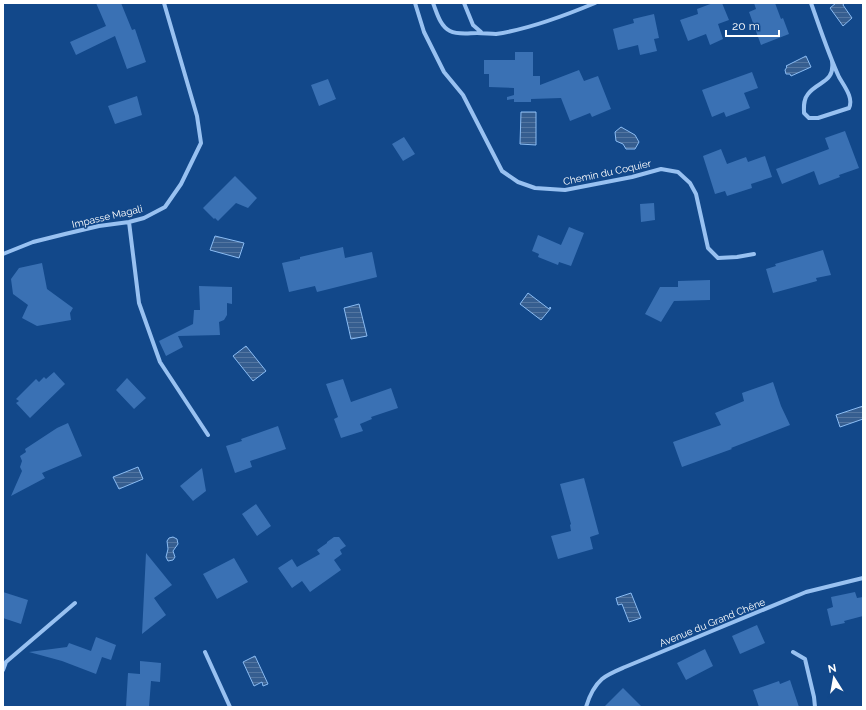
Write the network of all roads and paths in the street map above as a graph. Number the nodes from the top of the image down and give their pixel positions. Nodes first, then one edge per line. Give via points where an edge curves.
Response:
1 (164, 3) edge
2 (415, 3) edge
3 (434, 3) edge
4 (464, 3) edge
5 (595, 3) edge
6 (811, 3) edge
7 (482, 33) junction
8 (832, 61) junction
9 (129, 222) junction
10 (3, 254) edge
11 (754, 254) dead end
12 (208, 435) dead end
13 (863, 578) edge
14 (75, 604) dead end
15 (205, 652) dead end
16 (793, 652) dead end
17 (3, 670) edge
18 (230, 707) edge
19 (586, 707) edge
20 (815, 707) edge

1 - 9 street, Impasse Magali via 197,116 201,143 181,184 165,208
2 - 11 street, Chemin du Coquier via 424,32 444,72 463,95 502,171 518,182 535,188 565,190 632,177 661,168 678,172 690,183 696,194 708,248 718,258
3 - 7 street via 441,24 450,31 460,34
4 - 7 street via 473,25
5 - 7 street via 560,18 510,31
6 - 8 street
8 - 8 street via 833,69 828,79 807,95 804,113 809,118 818,118 849,108 851,104
9 - 10 street, Impasse Magali via 99,226 33,242
9 - 12 street via 139,303 160,362
13 - 19 street, Avenue du Grand Chêne via 806,592 625,667 602,678 594,688
14 - 17 street via 6,662
15 - 18 street
16 - 20 street via 805,660

